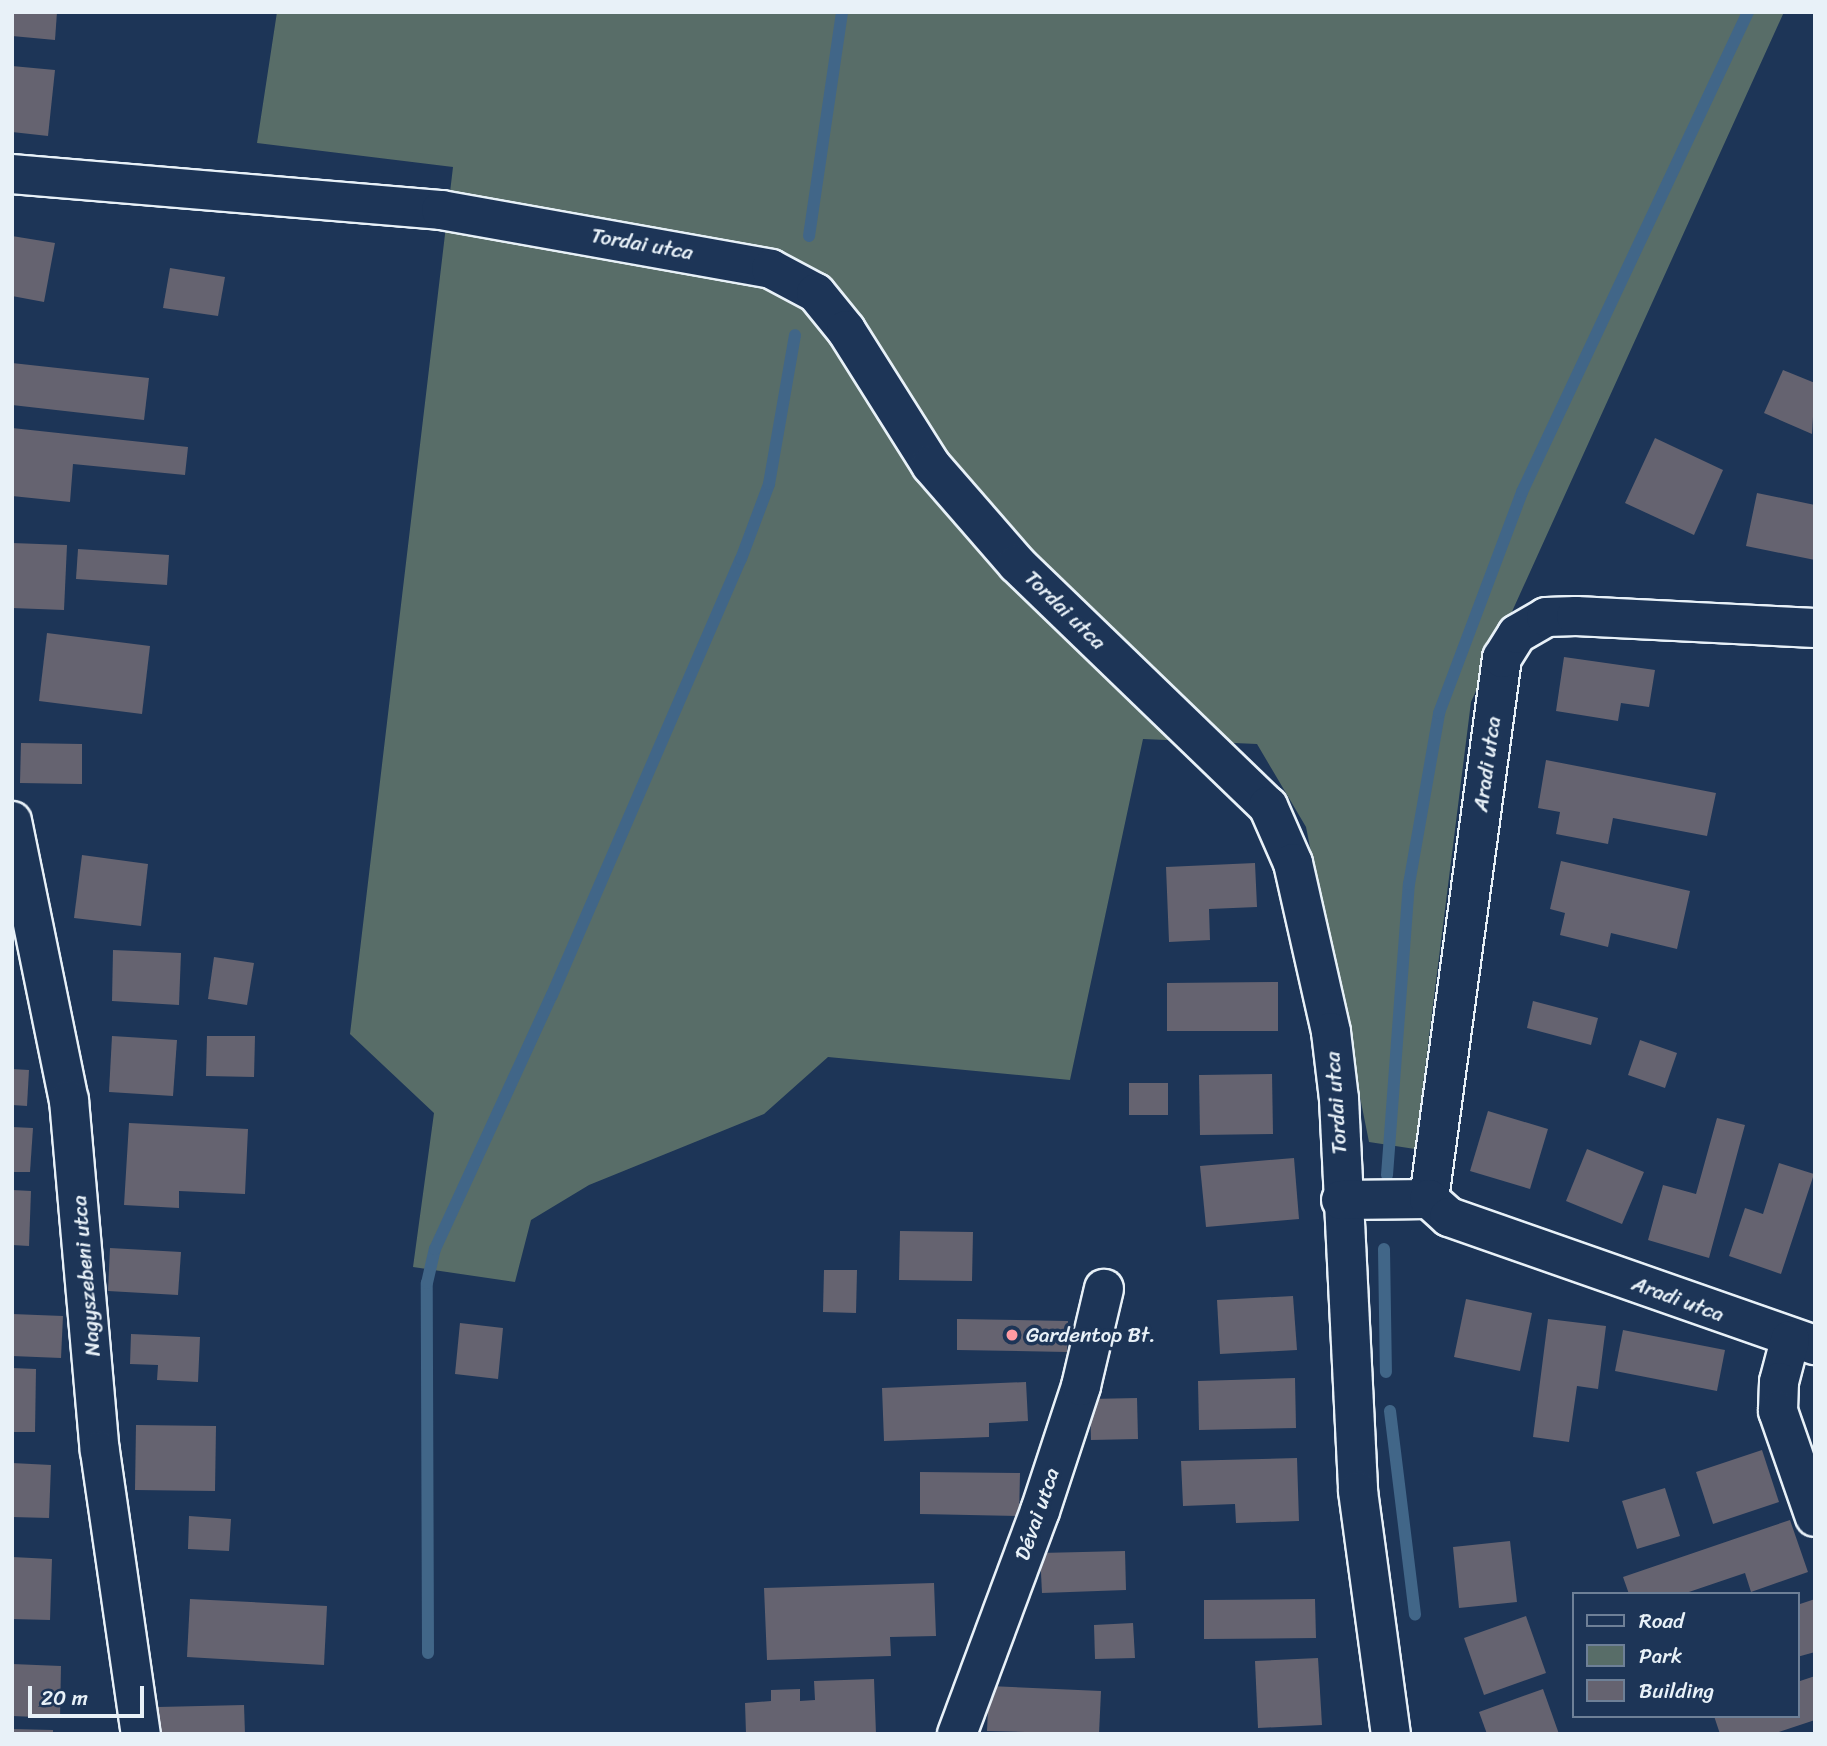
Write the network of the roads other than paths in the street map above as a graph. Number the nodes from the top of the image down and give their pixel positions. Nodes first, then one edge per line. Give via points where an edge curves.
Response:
1 (12, 174) edge
2 (1815, 628) edge
3 (12, 821) edge
4 (1429, 1199) junction
5 (1341, 1200) junction
6 (1104, 1289) dead end
7 (1802, 1343) edge
8 (1815, 1517) edge
9 (141, 1734) edge
10 (957, 1734) edge
11 (1391, 1734) edge

1 - 5 street, Tordai utca via 441,210 771,269 816,293 846,330 931,465 1008,554 1268,806 1293,863 1331,1032 1339,1099
2 - 4 street, Aradi utca via 1546,617 1517,634 1502,658
3 - 9 street, Nagyszebeni utca via 69,1100 100,1451
4 - 5 street
4 - 7 street, Aradi utca via 1449,1217
5 - 11 street, Tordai utca via 1358,1491
6 - 10 street, Dévai utca via 1073,1411
7 - 8 street via 1779,1382 1778,1410

